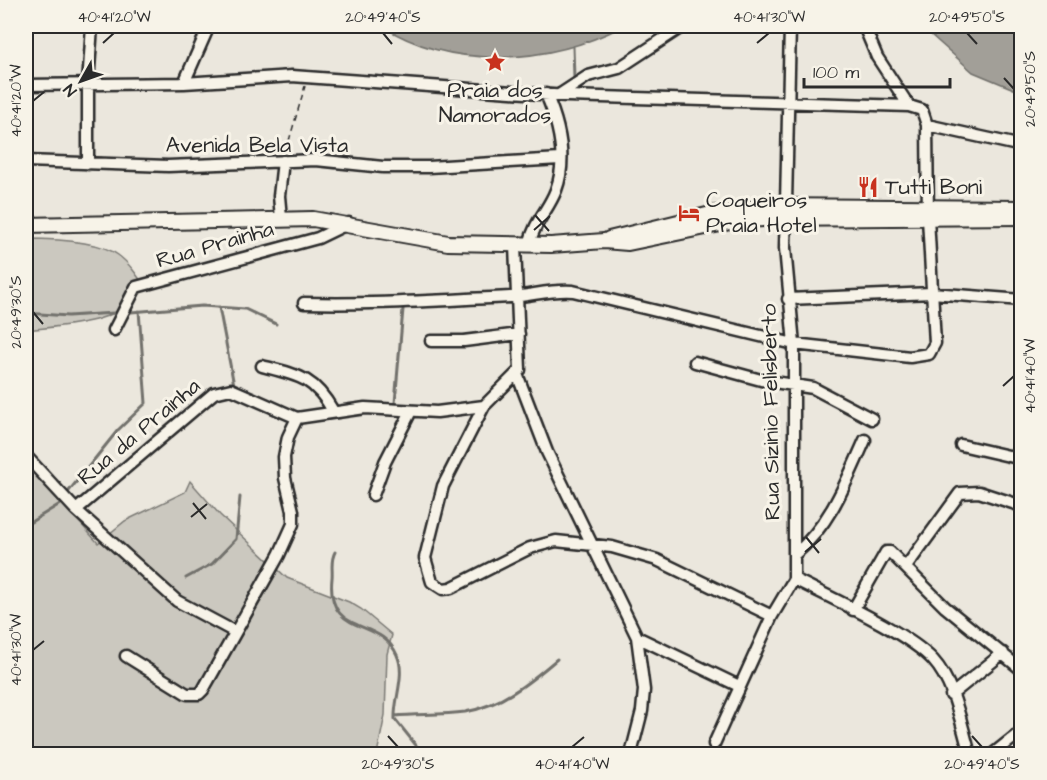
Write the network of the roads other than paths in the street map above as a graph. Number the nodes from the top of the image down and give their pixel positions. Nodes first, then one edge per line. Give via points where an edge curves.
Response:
1 (92, 26) edge
2 (209, 26) edge
3 (682, 26) edge
4 (789, 26) edge
5 (864, 26) edge
6 (184, 83) junction
7 (88, 84) junction
8 (26, 85) edge
9 (546, 94) junction
10 (559, 95) junction
11 (786, 103) junction
12 (909, 106) junction
13 (927, 125) junction
14 (1022, 146) edge
15 (560, 159) junction
16 (283, 160) junction
17 (26, 161) edge
18 (88, 164) junction
19 (1022, 208) edge
20 (785, 212) junction
21 (928, 212) junction
22 (1022, 217) edge
23 (281, 218) junction
24 (349, 223) junction
25 (26, 225) edge
26 (515, 245) junction
27 (529, 245) junction
28 (932, 293) junction
29 (518, 296) junction
30 (788, 298) junction
31 (1022, 300) edge
32 (304, 303) dead end
33 (114, 330) dead end
34 (519, 334) junction
35 (431, 341) dead end
36 (794, 344) junction
37 (695, 362) dead end
38 (262, 366) dead end
39 (517, 374) junction
40 (793, 387) junction
41 (484, 406) junction
42 (333, 411) junction
43 (411, 411) junction
44 (297, 418) junction
45 (872, 419) dead end
46 (865, 440) dead end
47 (960, 445) dead end
48 (26, 456) edge
49 (1022, 459) edge
50 (373, 495) dead end
51 (1022, 506) edge
52 (76, 510) junction
53 (590, 545) junction
54 (794, 555) junction
55 (906, 567) junction
56 (794, 579) junction
57 (853, 610) junction
58 (772, 616) junction
59 (235, 632) junction
60 (637, 637) junction
61 (1003, 653) junction
62 (126, 656) dead end
63 (1022, 669) edge
64 (739, 686) junction
65 (951, 695) junction
66 (1022, 731) edge
67 (714, 744) dead end
68 (630, 754) edge
69 (970, 754) edge
70 (993, 754) edge

1 - 7 street
2 - 6 street
3 - 10 street via 619,68 588,76
4 - 11 street, Rua Sizinio Felisberto
5 - 12 street via 877,57
6 - 7 street
6 - 9 street via 273,75
7 - 8 street
7 - 18 street
9 - 10 street
9 - 15 street via 560,129
10 - 11 street
11 - 12 street
11 - 20 street, Rua Sizinio Felisberto
12 - 13 street via 922,110
13 - 14 street
13 - 21 street
15 - 16 street, Avenida Bela Vista via 429,167
15 - 27 street via 556,190 533,230
16 - 18 street, Avenida Bela Vista via 168,166
16 - 23 street
17 - 18 street, Avenida Bela Vista
19 - 21 street
20 - 21 street
20 - 27 street via 628,243
20 - 30 street, Rua Sizinio Felisberto
21 - 22 street
21 - 28 street
23 - 24 street
23 - 25 street
24 - 26 street via 427,241
24 - 33 street, Rua Prainha via 318,238 136,287
26 - 27 street
26 - 29 street
28 - 30 street
28 - 31 street
28 - 36 street via 935,343 929,354 910,357
29 - 32 street via 401,304
29 - 34 street
29 - 36 street via 550,290 573,291
30 - 36 street, Rua Sizinio Felisberto
34 - 35 street
34 - 39 street via 521,365
36 - 40 street, Rua Sizinio Felisberto
37 - 40 street
38 - 42 street via 309,381 318,387
39 - 41 street
39 - 53 street via 547,452
40 - 45 street via 813,388
40 - 54 street, Rua Sizinio Felisberto
41 - 43 street
41 - 53 street via 443,486 425,558 432,582 443,589 465,583 530,548 556,541
42 - 43 street
42 - 44 street
43 - 50 street
44 - 52 street, Rua da Prainha via 231,389 214,393
44 - 59 street via 284,457 293,524
46 - 54 street via 839,498 810,541
47 - 49 street
48 - 52 street, Rua da Prainha
51 - 55 street via 979,492 960,492
52 - 59 street via 177,601
53 - 58 street via 657,560
53 - 60 street
54 - 56 street, Rua Sizinio Felisberto
55 - 57 street via 890,552 884,554
55 - 61 street via 945,607
56 - 57 street
56 - 58 street
57 - 65 street via 928,656 940,670
58 - 64 street
59 - 62 street via 198,694 187,694
60 - 64 street
60 - 68 street via 644,690
61 - 63 street
61 - 65 street
64 - 67 street
65 - 69 street
66 - 70 street

